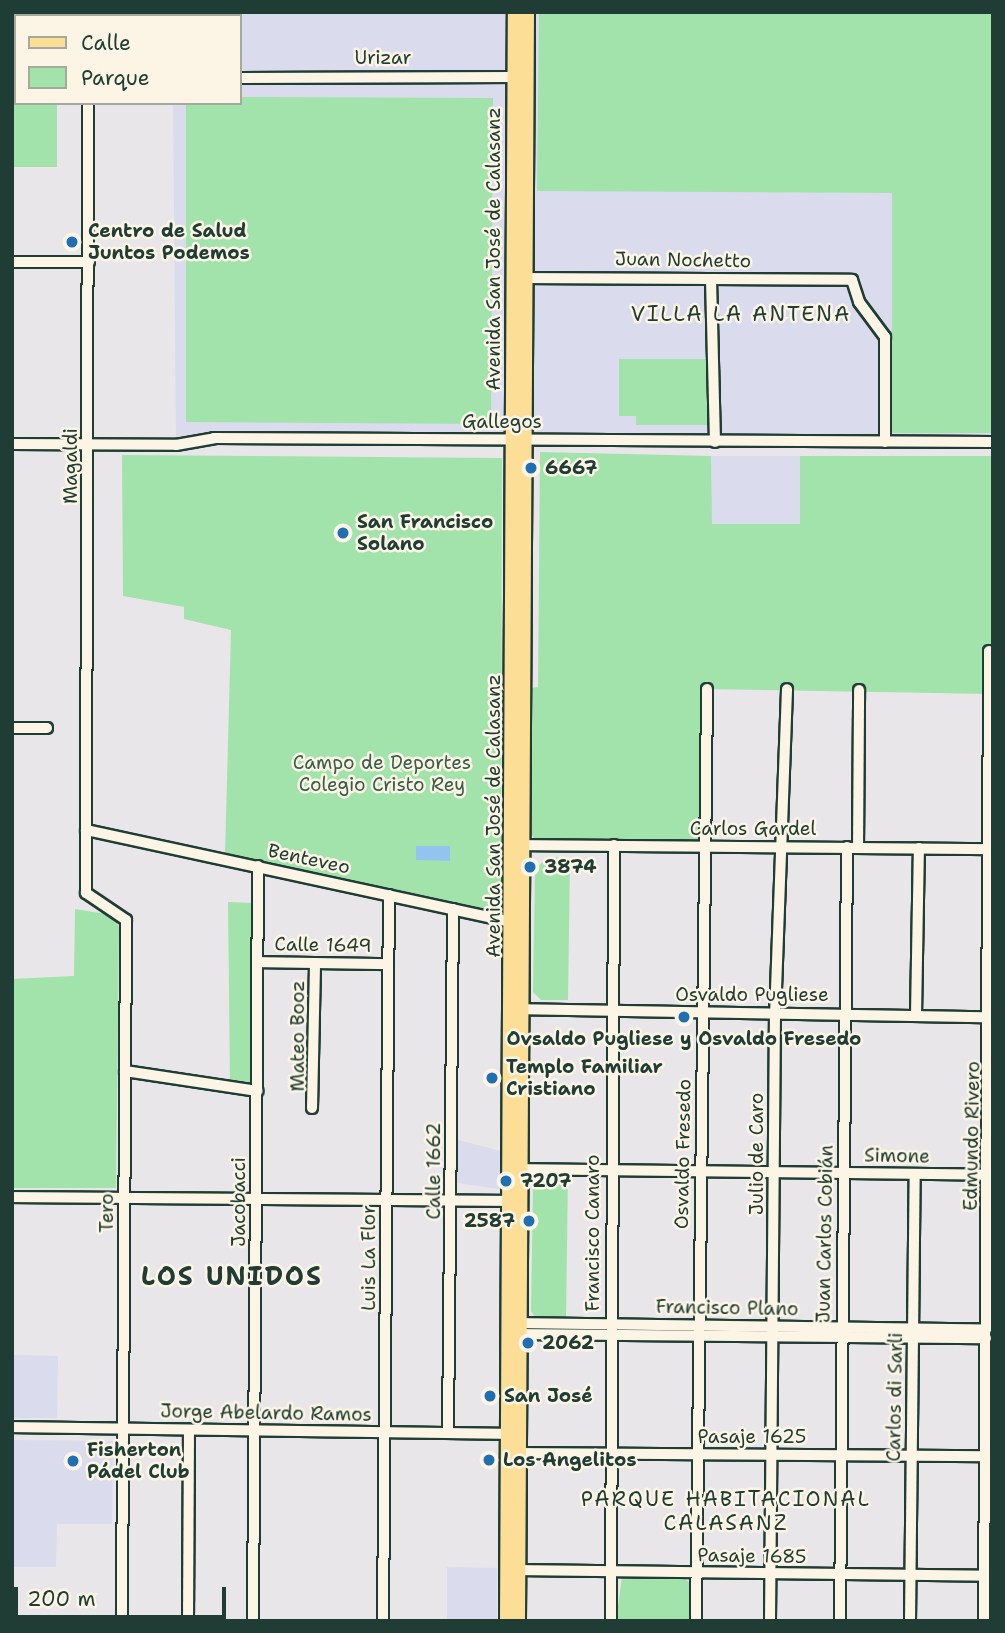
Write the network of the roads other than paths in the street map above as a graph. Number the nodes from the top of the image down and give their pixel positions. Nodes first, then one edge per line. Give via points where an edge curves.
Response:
1 (515, 12) edge
2 (527, 12) edge
3 (521, 77) junction
4 (242, 78) edge
5 (88, 105) edge
6 (12, 262) edge
7 (89, 262) junction
8 (520, 278) junction
9 (711, 279) junction
10 (519, 440) junction
11 (715, 442) junction
12 (885, 442) junction
13 (993, 442) edge
14 (12, 444) edge
15 (89, 444) junction
16 (989, 652) dead end
17 (707, 689) dead end
18 (787, 689) dead end
19 (859, 690) dead end
20 (992, 694) edge
21 (12, 728) edge
22 (47, 728) dead end
23 (991, 766) edge
24 (86, 830) junction
25 (519, 845) junction
26 (614, 845) junction
27 (705, 846) junction
28 (781, 847) junction
29 (852, 848) junction
30 (919, 848) junction
31 (992, 849) edge
32 (258, 866) junction
33 (389, 895) junction
34 (453, 909) junction
35 (518, 923) junction
36 (257, 962) junction
37 (316, 963) junction
38 (388, 964) junction
39 (517, 1009) junction
40 (612, 1011) junction
41 (703, 1013) junction
42 (777, 1013) junction
43 (846, 1013) junction
44 (916, 1015) junction
45 (991, 1017) edge
46 (125, 1071) junction
47 (991, 1078) edge
48 (257, 1091) junction
49 (312, 1108) dead end
50 (516, 1169) junction
51 (611, 1170) junction
52 (701, 1171) junction
53 (774, 1172) junction
54 (843, 1173) junction
55 (915, 1174) junction
56 (989, 1175) junction
57 (12, 1197) edge
58 (257, 1197) junction
59 (125, 1198) junction
60 (387, 1200) junction
61 (452, 1200) junction
62 (516, 1201) junction
63 (990, 1239) edge
64 (515, 1328) junction
65 (611, 1329) junction
66 (699, 1330) junction
67 (773, 1331) junction
68 (842, 1332) junction
69 (913, 1333) junction
70 (986, 1334) junction
71 (12, 1427) edge
72 (123, 1429) junction
73 (189, 1430) junction
74 (255, 1431) junction
75 (385, 1432) junction
76 (448, 1433) junction
77 (514, 1434) junction
78 (520, 1453) junction
79 (612, 1454) junction
80 (698, 1454) junction
81 (771, 1454) junction
82 (841, 1455) junction
83 (912, 1455) junction
84 (985, 1456) junction
85 (519, 1570) junction
86 (612, 1571) junction
87 (696, 1572) junction
88 (770, 1573) junction
89 (840, 1574) junction
90 (911, 1575) junction
91 (984, 1576) junction
92 (122, 1621) edge
93 (188, 1621) edge
94 (253, 1621) edge
95 (383, 1621) edge
96 (507, 1621) edge
97 (518, 1621) edge
98 (611, 1621) edge
99 (696, 1621) edge
100 (770, 1621) edge
101 (840, 1621) edge
102 (910, 1621) edge
103 (984, 1621) edge

1 - 3 main road, Avenida San José de Calasanz
2 - 3 main road, Avenida San José de Calasanz
3 - 4 street, Urizar
3 - 8 main road, Avenida San José de Calasanz
5 - 7 street, Magaldi
6 - 7 street
7 - 15 street, Magaldi
8 - 9 street, Juan Nochetto
8 - 10 main road, Avenida San José de Calasanz
9 - 11 street
9 - 12 street, Juan Nochetto via 852,280 859,302 885,337
10 - 11 street, Gallegos
10 - 15 street, Gallegos
10 - 25 main road, Avenida San José de Calasanz
10 - 25 main road, Avenida San José de Calasanz via 507,646
11 - 12 street, Gallegos
12 - 13 street, Gallegos
14 - 15 street, Gallegos
15 - 24 street, Magaldi
16 - 20 street, Edmundo Rivero
17 - 27 street, Osvaldo Fresedo
18 - 28 street, Julio de Caro
19 - 29 street, Juan Carlos Cobián
20 - 23 street, Edmundo Rivero
21 - 22 street
23 - 31 street, Edmundo Rivero
24 - 32 street, Benteveo
24 - 46 street, Tero via 86,893 126,920
25 - 26 street, Carlos Gardel
25 - 35 main road, Avenida San José de Calasanz
26 - 27 street, Carlos Gardel
26 - 40 street, Francisco Canaro
27 - 28 street, Carlos Gardel
27 - 41 street, Osvaldo Fresedo
28 - 29 street, Carlos Gardel
28 - 42 street, Julio de Caro
29 - 30 street, Carlos Gardel
29 - 43 street, Juan Carlos Cobián
30 - 31 street, Carlos Gardel
30 - 44 street
31 - 45 street, Edmundo Rivero
32 - 33 street, Benteveo
32 - 36 street, Jacobacci
33 - 34 street, Benteveo
33 - 38 street, Luis La Flor
34 - 35 street, Benteveo
34 - 61 street, Calle 1662
35 - 39 main road, Avenida San José de Calasanz
36 - 37 street, Calle 1649
36 - 48 street, Jacobacci
37 - 38 street, Calle 1649
37 - 49 street, Mateo Booz
38 - 60 street, Luis La Flor
39 - 40 street, Osvaldo Pugliese
39 - 50 main road, Avenida San José de Calasanz
40 - 41 street, Osvaldo Pugliese
40 - 51 street, Francisco Canaro
41 - 42 street, Osvaldo Pugliese
41 - 52 street, Osvaldo Fresedo
42 - 43 street, Osvaldo Pugliese
42 - 53 street, Julio de Caro
43 - 44 street, Osvaldo Pugliese
43 - 54 street, Juan Carlos Cobián
44 - 45 street, Osvaldo Pugliese
45 - 47 street, Edmundo Rivero
46 - 48 street
46 - 59 street, Tero
47 - 56 street, Edmundo Rivero
48 - 58 street, Jacobacci
50 - 51 street, Simone
50 - 62 main road, Avenida San José de Calasanz
51 - 52 street, Simone
51 - 65 street, Francisco Canaro
52 - 53 street, Simone
52 - 66 street, Osvaldo Fresedo
53 - 54 street, Simone
53 - 67 street, Julio de Caro
54 - 55 street, Simone
54 - 68 street, Juan Carlos Cobián
55 - 56 street, Simone
55 - 69 street, Carlos di Sarli
56 - 63 street, Edmundo Rivero
57 - 59 street
58 - 59 street
58 - 60 street
58 - 74 street, Jacobacci
59 - 72 street, Tero
60 - 61 street
60 - 75 street, Luis La Flor
61 - 62 street
61 - 76 street, Calle 1662
62 - 64 main road, Avenida San José de Calasanz
63 - 70 street, Edmundo Rivero
64 - 65 street, Francisco Plano
64 - 77 main road, Avenida San José de Calasanz
65 - 66 street, Francisco Plano
65 - 79 street, Francisco Canaro
66 - 67 street, Francisco Plano
66 - 80 street, Osvaldo Fresedo
67 - 68 street, Francisco Plano
67 - 81 street, Julio de Caro
68 - 69 street, Francisco Plano
68 - 82 street, Juan Carlos Cobián
69 - 70 street, Francisco Plano
69 - 83 street, Carlos di Sarli
70 - 84 street, Edmundo Rivero
71 - 72 street, Jorge Abelardo Ramos
72 - 73 street, Jorge Abelardo Ramos
72 - 92 street, Tero
73 - 74 street, Jorge Abelardo Ramos
73 - 93 street
74 - 75 street, Jorge Abelardo Ramos
74 - 94 street, Jacobacci
75 - 76 street, Jorge Abelardo Ramos
75 - 95 street, Luis La Flor
76 - 77 street, Jorge Abelardo Ramos
77 - 78 main road, Avenida San José de Calasanz
77 - 96 main road, Avenida San José de Calasanz
78 - 79 street, Pasaje 1625
78 - 85 main road, Avenida San José de Calasanz
79 - 80 street, Pasaje 1625
79 - 86 street, Francisco Canaro
80 - 81 street, Pasaje 1625
80 - 87 street, Osvaldo Fresedo
81 - 82 street, Pasaje 1625
81 - 88 street, Julio de Caro
82 - 83 street, Pasaje 1625
82 - 89 street, Juan Carlos Cobián
83 - 84 street, Pasaje 1625
83 - 90 street, Carlos di Sarli
84 - 91 street, Edmundo Rivero
85 - 86 street, Pasaje 1685
85 - 97 main road, Avenida San José de Calasanz
86 - 87 street, Pasaje 1685
86 - 98 street, Francisco Canaro
87 - 88 street, Pasaje 1685
87 - 99 street, Osvaldo Fresedo
88 - 89 street, Pasaje 1685
88 - 100 street, Julio de Caro
89 - 90 street, Pasaje 1685
89 - 101 street, Juan Carlos Cobián
90 - 91 street, Pasaje 1685
90 - 102 street, Carlos di Sarli
91 - 103 street, Edmundo Rivero

